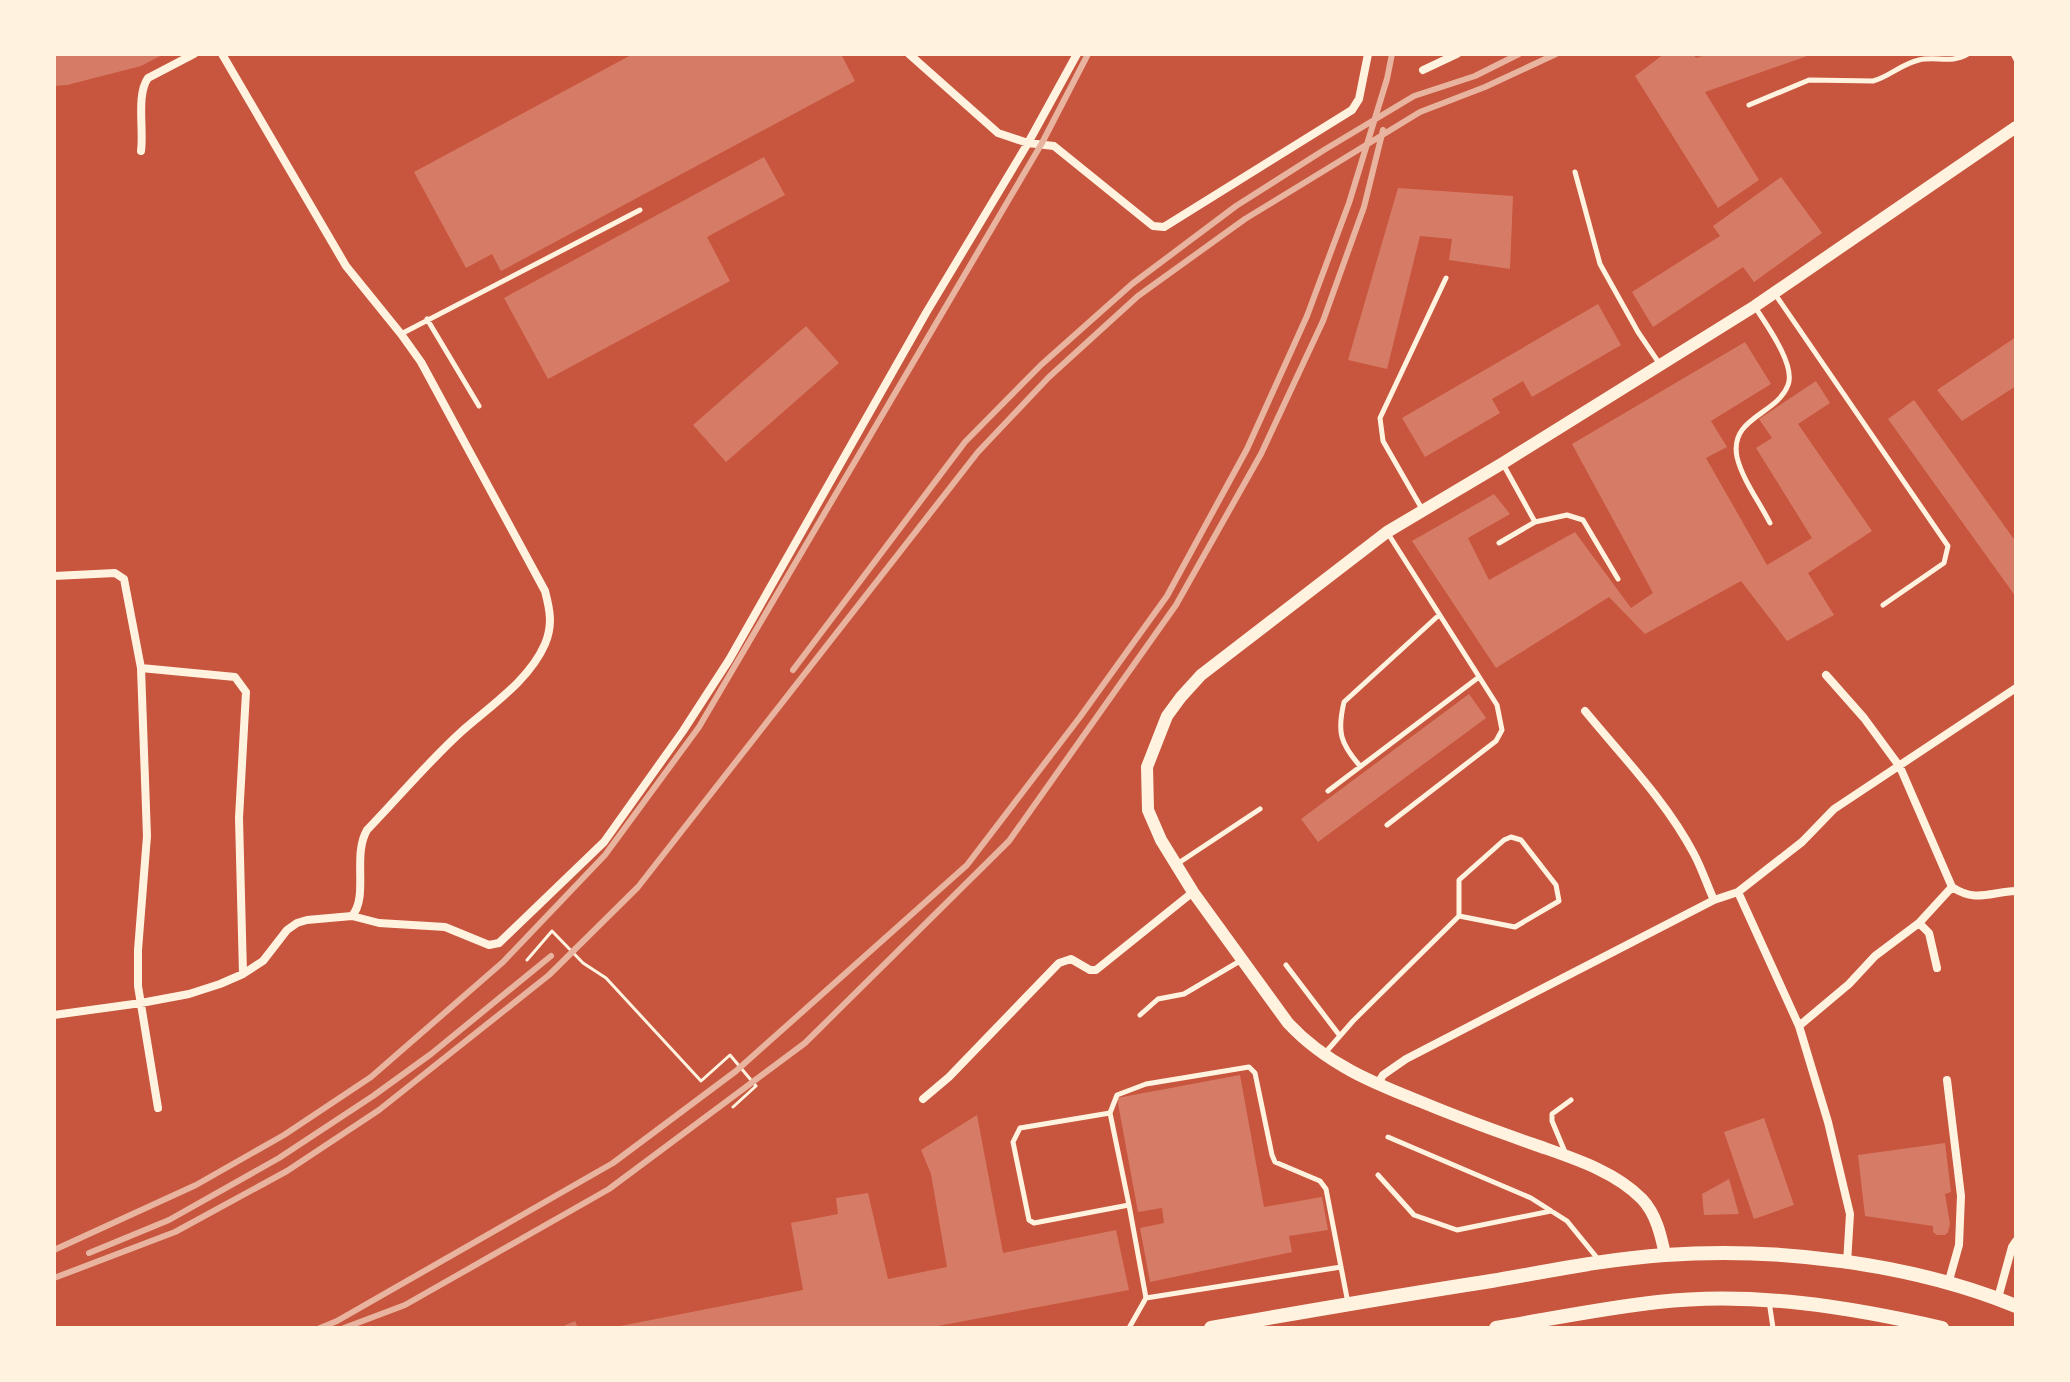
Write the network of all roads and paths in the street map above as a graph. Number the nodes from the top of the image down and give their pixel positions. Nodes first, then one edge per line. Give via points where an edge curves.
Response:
1 (194, 54) edge
2 (222, 54) edge
3 (909, 54) edge
4 (1077, 54) edge
5 (1368, 54) edge
6 (1457, 54) edge
7 (1968, 54) edge
8 (2013, 54) edge
9 (2016, 60) edge
10 (1423, 70) dead end
11 (1749, 105) dead end
12 (2016, 127) edge
13 (1028, 143) junction
14 (141, 151) dead end
15 (1575, 172) dead end
16 (640, 210) dead end
17 (1446, 278) dead end
18 (1775, 293) junction
19 (1755, 306) junction
20 (427, 319) junction
21 (401, 334) junction
22 (1660, 364) junction
23 (479, 406) dead end
24 (1503, 463) junction
25 (1422, 509) junction
26 (1535, 522) junction
27 (1770, 523) dead end
28 (1387, 532) junction
29 (1499, 543) dead end
30 (54, 576) edge
31 (1618, 579) dead end
32 (1883, 605) dead end
33 (1439, 615) junction
34 (141, 668) junction
35 (1826, 675) dead end
36 (1479, 677) junction
37 (2016, 688) edge
38 (1585, 711) dead end
39 (1360, 766) junction
40 (1900, 767) junction
41 (1328, 791) dead end
42 (1260, 809) dead end
43 (1387, 825) dead end
44 (1177, 865) junction
45 (1952, 887) junction
46 (2016, 891) edge
47 (1193, 892) junction
48 (1738, 892) junction
49 (1714, 900) junction
50 (352, 916) junction
51 (1459, 916) junction
52 (1919, 923) junction
53 (527, 960) dead end
54 (1243, 960) junction
55 (1286, 965) dead end
56 (1937, 968) dead end
57 (243, 974) junction
58 (141, 1003) junction
59 (54, 1015) edge
60 (1140, 1015) dead end
61 (1799, 1026) junction
62 (1340, 1036) junction
63 (1323, 1056) junction
64 (1947, 1080) dead end
65 (1377, 1085) junction
66 (923, 1099) dead end
67 (1571, 1100) dead end
68 (733, 1107) dead end
69 (158, 1108) dead end
70 (1110, 1113) junction
71 (1388, 1137) dead end
72 (1567, 1157) junction
73 (1378, 1175) dead end
74 (1129, 1205) junction
75 (1552, 1211) junction
76 (2016, 1241) edge
77 (1665, 1255) junction
78 (1601, 1263) junction
79 (1847, 1263) junction
80 (1341, 1267) junction
81 (1948, 1284) junction
82 (1146, 1298) junction
83 (1998, 1298) junction
84 (1769, 1300) junction
85 (1349, 1304) junction
86 (2016, 1306) edge
87 (1129, 1328) edge
88 (1211, 1328) edge
89 (1496, 1328) edge
90 (1773, 1328) edge
91 (1942, 1328) edge

1 - 14 street via 144,85
2 - 21 street via 346,266
3 - 13 street via 998,133
4 - 13 street
5 - 13 street via 1352,110 1164,227 1153,226 1054,146
6 - 10 street
7 - 11 lane via 1913,61 1873,81 1809,80
8 - 9 lane
12 - 18 street
13 - 50 street via 729,660 604,842 499,943 489,945 445,927
15 - 22 lane via 1600,264
16 - 20 lane
17 - 25 lane via 1380,418 1383,441
18 - 19 street
18 - 32 lane via 1948,546 1944,563
19 - 22 street
19 - 27 lane via 1779,344 1789,374 1781,396 1743,426 1738,439 1737,456
20 - 21 lane
20 - 23 lane
21 - 50 street via 545,591 551,625 545,646 498,703 460,733 367,830 360,846 359,903
22 - 24 street
24 - 25 street
24 - 26 lane
25 - 28 street
26 - 29 lane
26 - 31 lane via 1567,515 1583,520
28 - 33 lane
28 - 44 street via 1201,675 1167,716 1147,767 1146,787 1148,810
30 - 34 street via 115,573 124,579
33 - 36 lane
33 - 39 lane via 1344,702 1341,737
34 - 57 street via 235,677 246,692 239,818
34 - 58 street via 147,836 138,950
35 - 40 street
36 - 39 lane
36 - 43 lane via 1500,711 1502,730 1496,741
37 - 40 street
38 - 49 street via 1663,806 1695,855
39 - 41 lane
40 - 45 street
40 - 48 street via 1834,809 1802,842
42 - 44 lane
44 - 47 street
45 - 46 street via 1976,897
45 - 52 street
47 - 54 street
47 - 66 street via 1096,970 1071,959 1059,963
48 - 49 street
48 - 61 street
49 - 65 street via 1406,1059
50 - 57 street via 297,923 263,961
51 - 51 lane via 1515,927 1559,901 1556,885 1521,840 1511,837 1459,880
51 - 62 lane
52 - 56 street via 1929,933
52 - 61 street
53 - 68 path via 552,931 606,978 701,1081 730,1055 756,1086
54 - 60 lane via 1184,994 1158,999
54 - 63 street via 1288,1023
55 - 62 lane
57 - 58 street via 189,994
58 - 59 street
58 - 69 street
61 - 79 street via 1850,1214
62 - 63 lane
63 - 65 street
64 - 81 street via 1961,1196 1959,1245
65 - 72 street
67 - 72 lane via 1552,1114
70 - 74 lane
70 - 74 lane via 1020,1128 1014,1135 1026,1214 1034,1223
70 - 80 lane via 1117,1095 1127,1089 1249,1067 1255,1073 1275,1162 1320,1181 1326,1189
71 - 75 lane via 1509,1187
72 - 77 street via 1642,1199 1652,1212
73 - 75 lane via 1414,1215 1457,1230
74 - 82 lane
75 - 78 lane via 1567,1221
76 - 83 street
77 - 78 main road
77 - 79 main road
78 - 85 main road
79 - 81 main road
80 - 82 lane
80 - 85 lane
81 - 83 main road
82 - 87 lane
83 - 86 main road
84 - 89 main road via 1659,1302
84 - 90 lane
84 - 91 main road
85 - 88 main road

